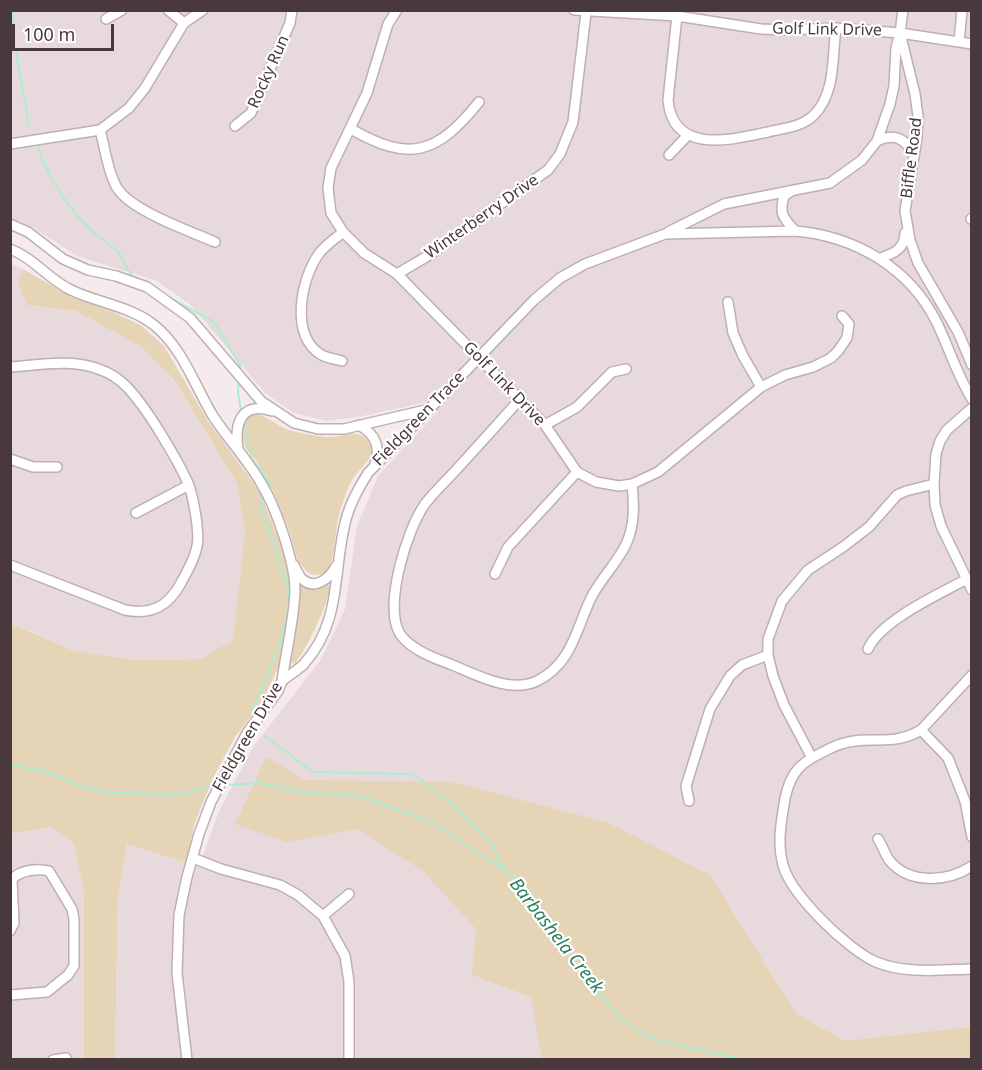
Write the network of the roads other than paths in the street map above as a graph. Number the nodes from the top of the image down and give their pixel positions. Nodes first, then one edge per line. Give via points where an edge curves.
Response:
1 (122, 10) edge
2 (168, 10) edge
3 (203, 10) edge
4 (292, 10) edge
5 (574, 10) edge
6 (903, 10) edge
7 (962, 10) edge
8 (396, 11) edge
9 (586, 13) junction
10 (677, 16) junction
11 (106, 19) dead end
12 (184, 23) junction
13 (836, 27) junction
14 (900, 33) junction
15 (959, 42) junction
16 (972, 44) edge
17 (478, 102) dead end
18 (235, 126) dead end
19 (351, 129) junction
20 (100, 130) junction
21 (688, 135) junction
22 (877, 141) junction
23 (10, 144) edge
24 (914, 154) junction
25 (669, 155) dead end
26 (795, 189) junction
27 (905, 211) junction
28 (10, 224) edge
29 (795, 231) junction
30 (343, 232) junction
31 (665, 234) junction
32 (214, 242) dead end
33 (10, 249) edge
34 (880, 258) junction
35 (397, 274) junction
36 (728, 302) dead end
37 (842, 316) dead end
38 (478, 358) junction
39 (342, 361) dead end
40 (972, 365) edge
41 (10, 367) edge
42 (626, 369) dead end
43 (762, 387) junction
44 (520, 399) junction
45 (972, 399) edge
46 (972, 408) edge
47 (430, 409) junction
48 (277, 413) junction
49 (359, 425) junction
50 (545, 425) junction
51 (238, 449) junction
52 (10, 459) edge
53 (374, 466) junction
54 (57, 467) dead end
55 (577, 472) junction
56 (632, 484) junction
57 (934, 484) junction
58 (189, 485) junction
59 (136, 513) dead end
60 (291, 561) junction
61 (338, 563) junction
62 (10, 565) edge
63 (495, 574) dead end
64 (967, 579) junction
65 (972, 590) edge
66 (868, 650) dead end
67 (768, 655) junction
68 (972, 675) edge
69 (282, 681) junction
70 (921, 730) junction
71 (812, 758) junction
72 (689, 801) dead end
73 (972, 837) edge
74 (878, 838) dead end
75 (193, 858) junction
76 (972, 866) edge
77 (349, 894) dead end
78 (323, 916) junction
79 (10, 931) edge
80 (972, 969) edge
81 (10, 995) edge
82 (66, 1058) dead end
83 (52, 1059) edge
84 (188, 1059) edge
85 (349, 1059) edge

1 - 11 street
2 - 12 street
3 - 12 street
4 - 18 street, Rocky Run via 251,114
5 - 9 street, Golf Link Drive
6 - 14 street, Biffle Road
7 - 15 street
8 - 19 street, Golf Link Drive
9 - 10 street, Golf Link Drive
9 - 35 street, Winterberry Drive via 573,122 560,154 548,170
10 - 13 street, Golf Link Drive via 769,29
10 - 21 street via 668,100 675,124
12 - 20 street via 145,88 129,108
13 - 14 street, Golf Link Drive
13 - 21 street via 831,79 826,99 814,115 801,124 731,140 704,141
14 - 15 street, Golf Link Drive
14 - 22 street via 894,86
14 - 24 street, Biffle Road via 918,116
15 - 16 street, Golf Link Drive
17 - 19 street via 461,124 431,145 414,150 398,150 370,141
19 - 30 street, Golf Link Drive via 331,168 328,188 331,213
20 - 23 street
20 - 32 street via 115,187 128,200
21 - 25 street
22 - 24 street via 899,137
22 - 26 street via 862,160 830,183
24 - 27 street, Biffle Road
26 - 29 street via 784,196 781,208
26 - 31 street via 724,204
27 - 34 street via 905,242
27 - 40 street, Biffle Road via 918,263 958,332
28 - 48 street via 28,232 63,259 156,293 190,318 261,401
29 - 31 street, Fieldgreen Trace
29 - 34 street, Fieldgreen Trace via 824,235
30 - 35 street, Golf Link Drive via 364,253
30 - 39 street via 320,252 313,264 301,323 310,346
31 - 38 street, Fieldgreen Trace via 585,264 560,278
33 - 51 street, Fieldgreen Drive via 70,289 129,310 154,325 175,347 213,415
34 - 45 street, Fieldgreen Trace via 906,279 937,322
35 - 38 street, Golf Link Drive
36 - 43 street via 733,333
37 - 43 street via 849,324 847,338 831,358
38 - 44 street, Golf Link Drive
38 - 47 street, Fieldgreen Trace
41 - 58 street via 79,363 119,380 139,402
42 - 50 street via 612,372 577,407
43 - 56 street via 658,472
44 - 50 street, Golf Link Drive
44 - 56 street via 425,504 410,531 393,602 399,632 409,644 492,680 520,686 549,674 570,651 592,596 627,542 635,509
46 - 57 street via 940,441
47 - 49 street
47 - 53 street, Fieldgreen Trace
48 - 49 street via 294,423 318,429
48 - 51 street via 255,408 243,414 237,431
49 - 53 street via 376,441
50 - 55 street, Golf Link Drive
51 - 60 street, Fieldgreen Drive via 271,502
52 - 54 street via 33,467
53 - 61 street, Fieldgreen Trace via 352,499
55 - 56 street via 596,482
55 - 63 street via 508,547
57 - 64 street via 941,526
57 - 67 street via 897,495 869,527 808,570 782,601 768,639
58 - 59 street
58 - 62 street via 198,544 174,596 164,604 145,612 125,610
60 - 61 street via 302,579 316,583 332,574
60 - 69 street, Fieldgreen Drive via 295,592
61 - 69 street, Fieldgreen Trace via 335,597 316,648 302,666
64 - 65 street
64 - 66 street via 912,609 872,639
67 - 71 street via 784,705
67 - 72 street via 742,665 730,676 710,709 686,786
68 - 70 street
69 - 75 street, Fieldgreen Drive via 227,770 207,812
70 - 71 street via 898,740 842,743
70 - 73 street via 948,758 965,801
71 - 80 street via 798,769 786,791 779,836 783,868 793,886 849,946 878,963 912,970
74 - 76 street via 889,860 916,877 945,878
75 - 78 street via 280,885
75 - 84 street, Fieldgreen Drive via 179,915 177,973
77 - 78 street
78 - 85 street via 345,956
79 - 81 street via 14,923 12,879 34,870 49,871 73,913 74,966 47,992
82 - 83 street

